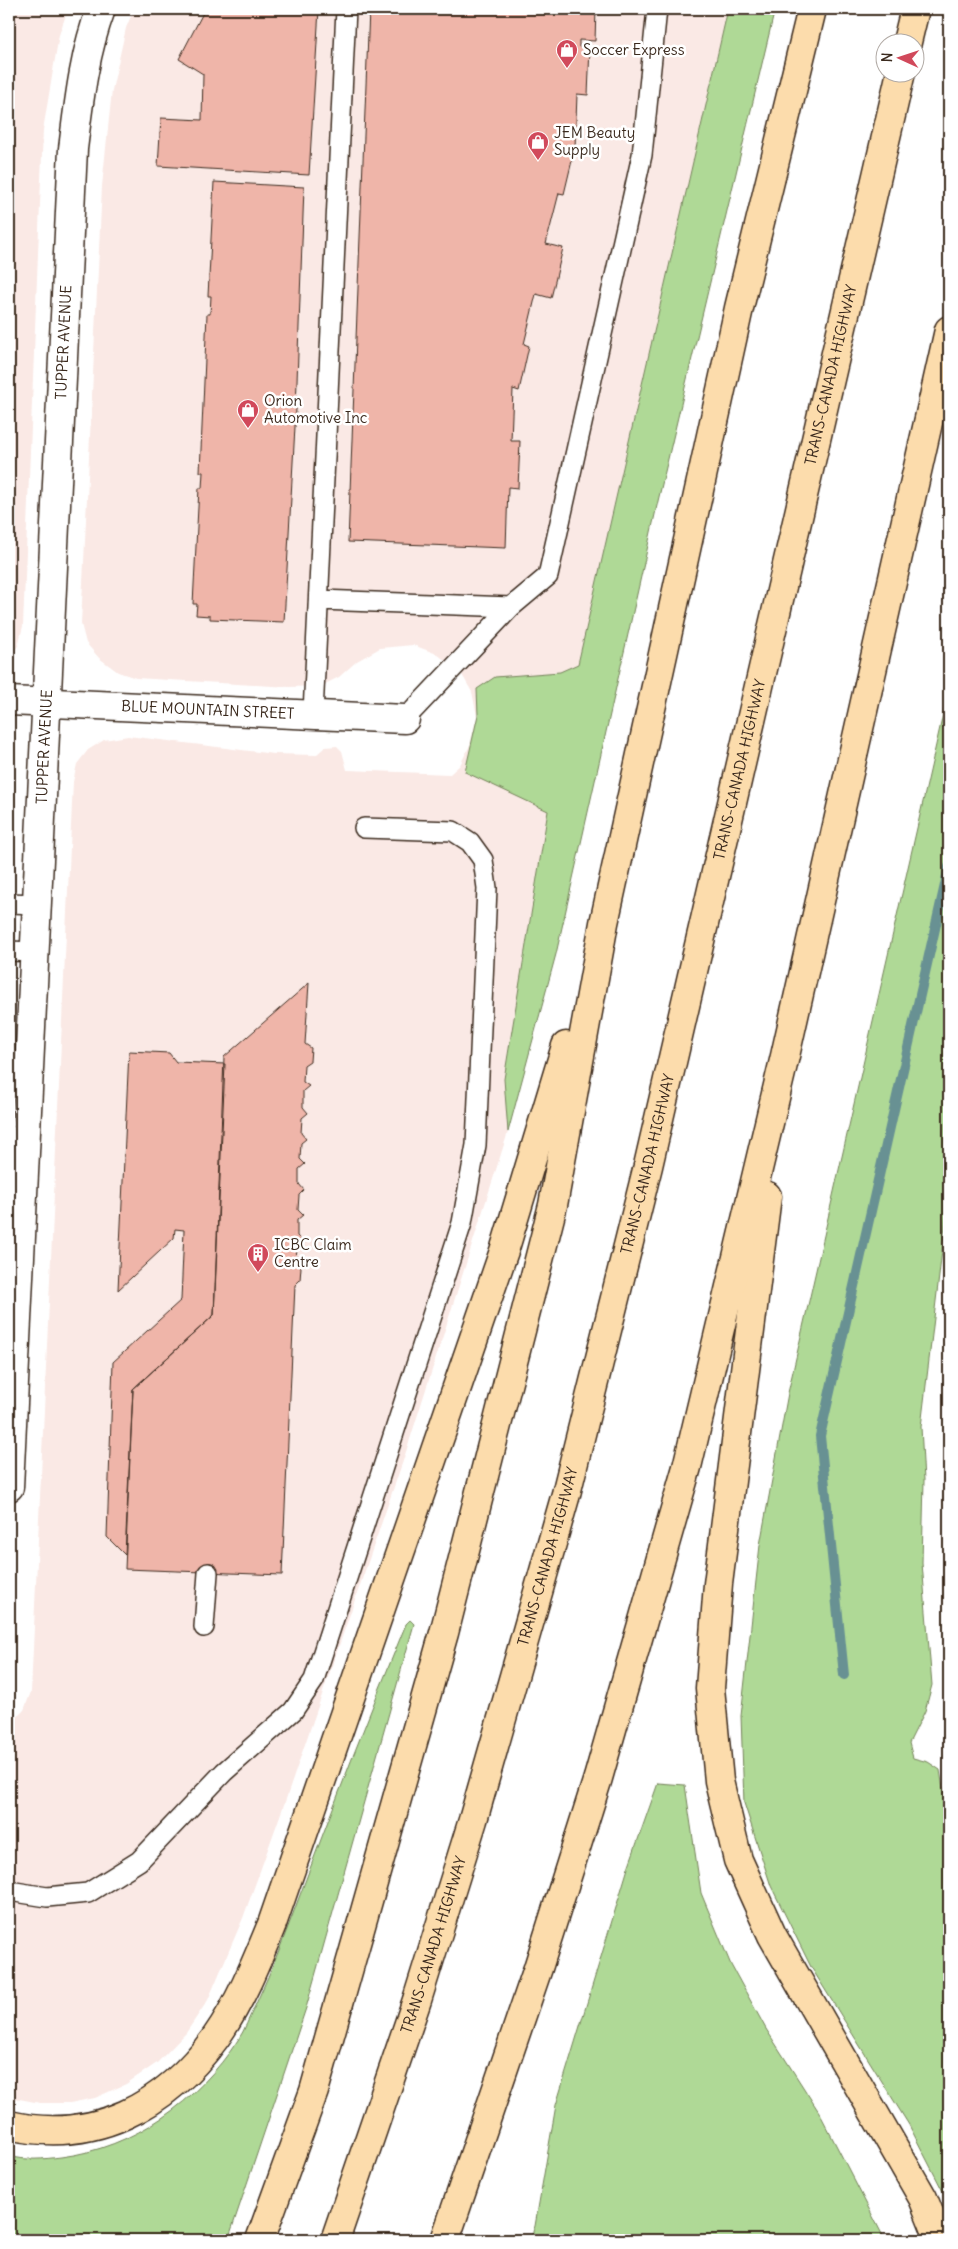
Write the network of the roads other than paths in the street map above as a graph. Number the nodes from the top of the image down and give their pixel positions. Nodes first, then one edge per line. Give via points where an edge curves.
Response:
1 (101, 9) edge
2 (346, 9) edge
3 (657, 9) edge
4 (812, 9) edge
5 (915, 9) edge
6 (909, 32) edge
7 (898, 82) edge
8 (949, 330) edge
9 (320, 600) junction
10 (511, 607) junction
11 (9, 701) edge
12 (47, 702) junction
13 (313, 714) junction
14 (405, 718) joint
15 (364, 828) dead end
16 (9, 903) edge
17 (37, 904) junction
18 (604, 923) junction
19 (22, 951) edge
20 (785, 1056) junction
21 (11, 1412) edge
22 (9, 1487) edge
23 (208, 1573) dead end
24 (204, 1627) dead end
25 (9, 1890) edge
26 (9, 2125) edge
27 (260, 2240) edge
28 (335, 2240) edge
29 (445, 2240) edge
30 (940, 2240) edge

1 - 12 street, TUPPER AVENUE via 80,86 74,148
2 - 9 lane
3 - 10 lane via 642,155 548,576
4 - 18 highway via 739,308
5 - 6 highway
7 - 28 highway, TRANS-CANADA HIGHWAY via 702,938 566,1494 473,1820 417,2000
8 - 20 highway
9 - 10 lane
9 - 13 lane
10 - 14 lane
11 - 12 street, BLUE MOUNTAIN STREET
12 - 13 street, BLUE MOUNTAIN STREET
12 - 17 street, TUPPER AVENUE
13 - 14 street, BLUE MOUNTAIN STREET
15 - 25 lane via 453,831 470,842 483,860 487,888 476,1145 462,1223 314,1680 293,1711 224,1772 139,1861 88,1893 47,1897
16 - 17 lane
17 - 19 street, TUPPER AVENUE
18 - 26 highway via 505,1248 272,1924 248,1982 216,2036 192,2067 134,2112 99,2126 61,2131
18 - 27 highway via 553,1205 444,1634 314,2091
19 - 21 street, TUPPER AVENUE
20 - 29 highway via 687,1467 601,1769 538,1968
20 - 30 highway via 718,1584 710,1688 719,1781 738,1860 772,1935 923,2198
21 - 22 street, TUPPER AVENUE
23 - 24 lane

